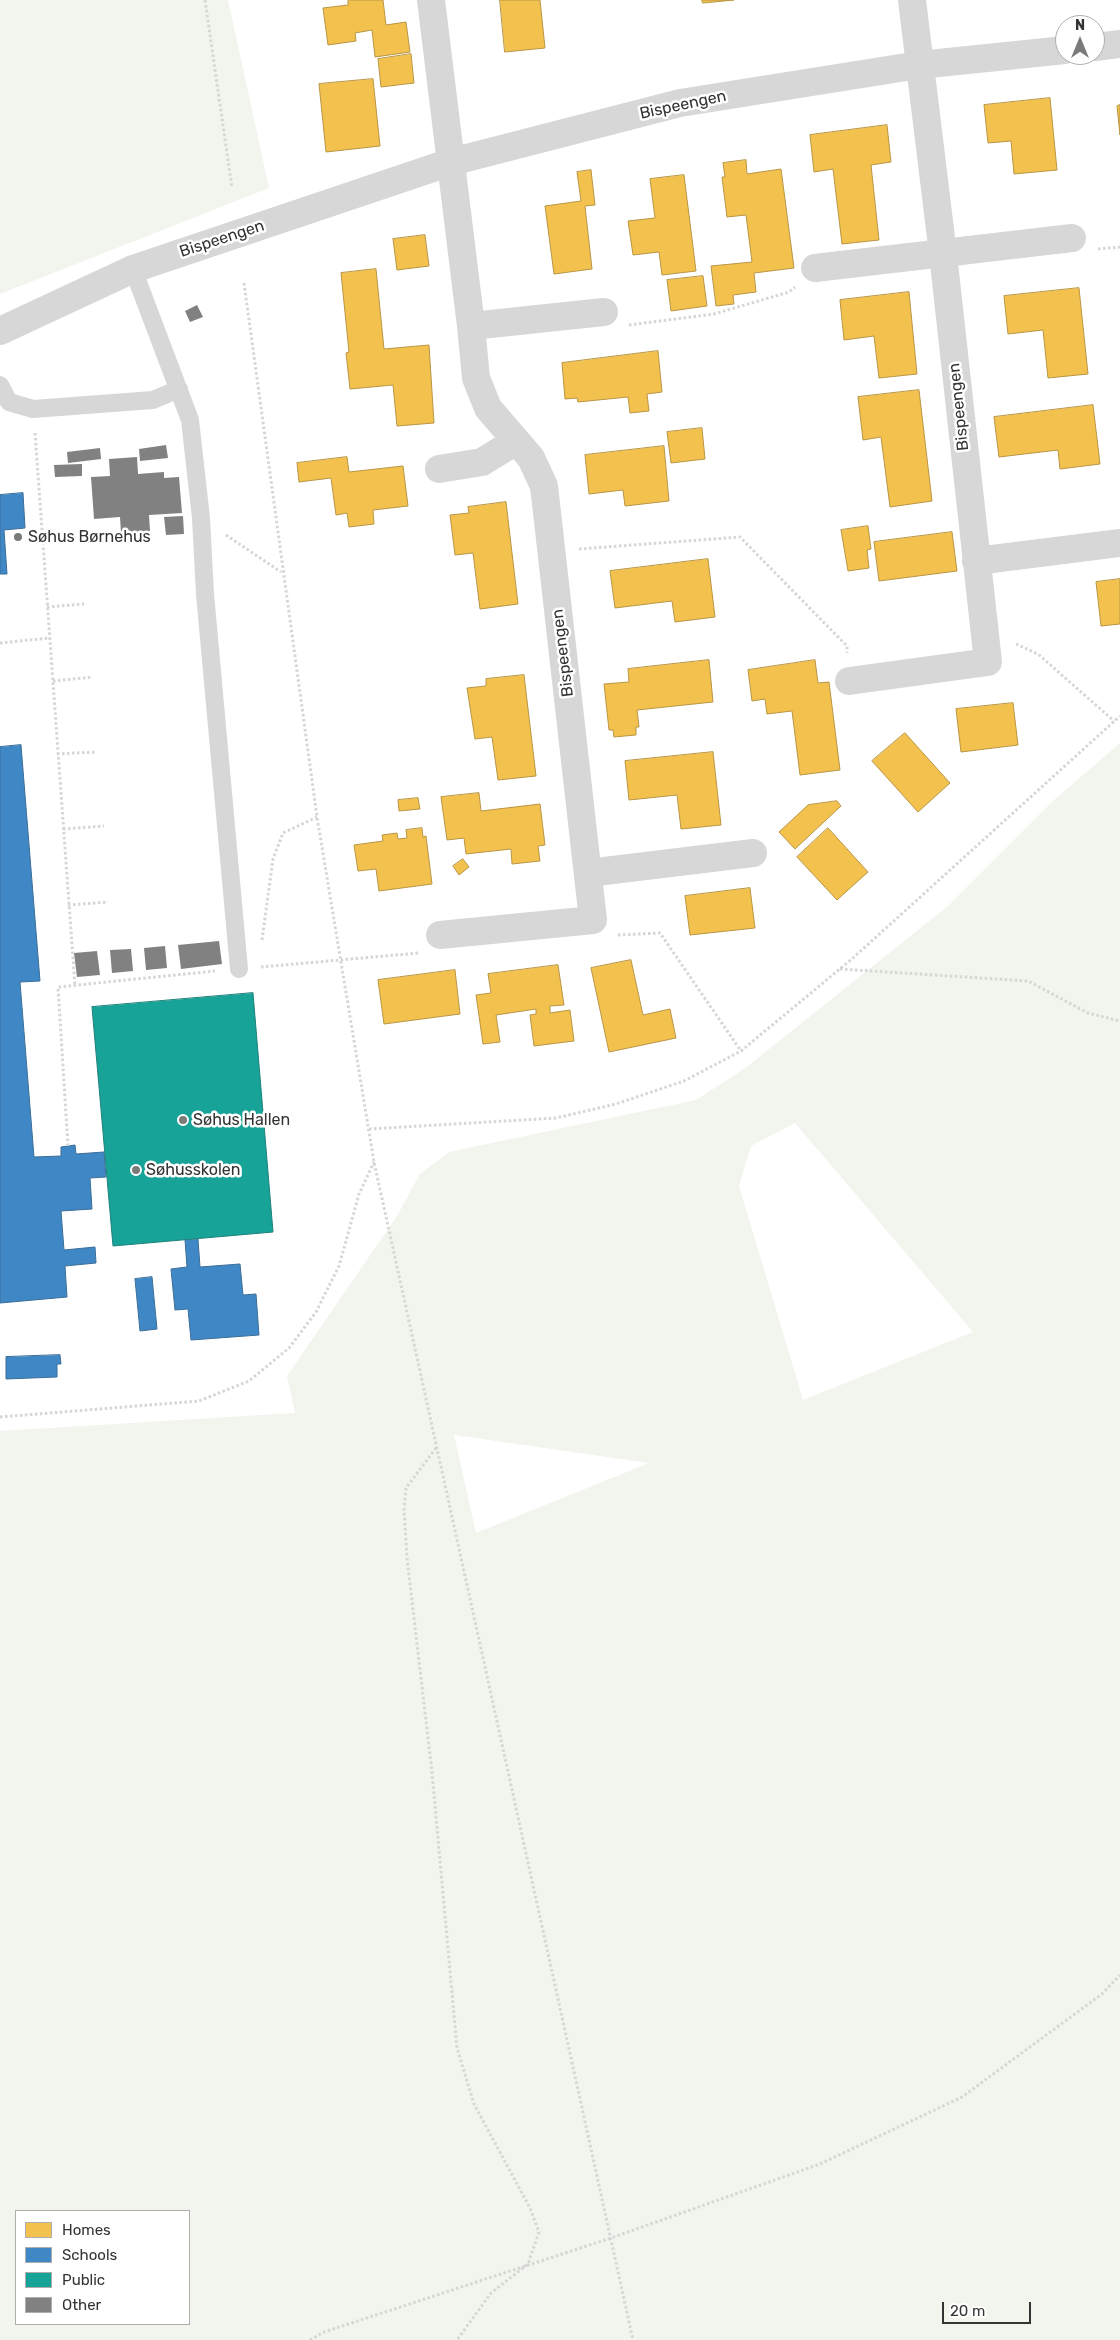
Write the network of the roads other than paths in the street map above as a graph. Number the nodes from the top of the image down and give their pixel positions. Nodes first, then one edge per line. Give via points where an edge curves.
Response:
1 (431, 0) edge
2 (912, 0) edge
3 (1120, 44) edge
4 (1105, 45) edge
5 (1055, 51) edge
6 (919, 65) junction
7 (451, 162) junction
8 (1072, 238) dead end
9 (943, 254) junction
10 (816, 268) road end
11 (133, 269) junction
12 (604, 312) road end
13 (471, 326) junction
14 (0, 331) edge
15 (0, 385) edge
16 (179, 389) junction
17 (516, 441) junction
18 (439, 469) dead end
19 (1120, 543) edge
20 (976, 561) junction
21 (849, 681) road end
22 (753, 853) dead end
23 (588, 873) junction
24 (440, 935) road end
25 (239, 969) road end

1 - 7 street, Bispeengen
2 - 6 street, Bispeengen
3 - 4 street
5 - 6 street, Bispeengen
6 - 7 street, Bispeengen via 680,103
6 - 9 street, Bispeengen
7 - 11 street, Bispeengen
7 - 13 street, Bispeengen
8 - 9 street
9 - 10 street
9 - 20 street, Bispeengen
11 - 14 street, Bispeengen
11 - 16 lane
12 - 13 street
13 - 17 street, Bispeengen via 476,378 488,408
15 - 16 lane via 9,402 33,409 153,400
16 - 25 lane via 190,420 201,518
17 - 18 street via 482,462
17 - 23 street, Bispeengen via 531,458 544,486
19 - 20 street
20 - 21 street, Bispeengen via 988,662
22 - 23 street
23 - 24 street, Bispeengen via 593,920

